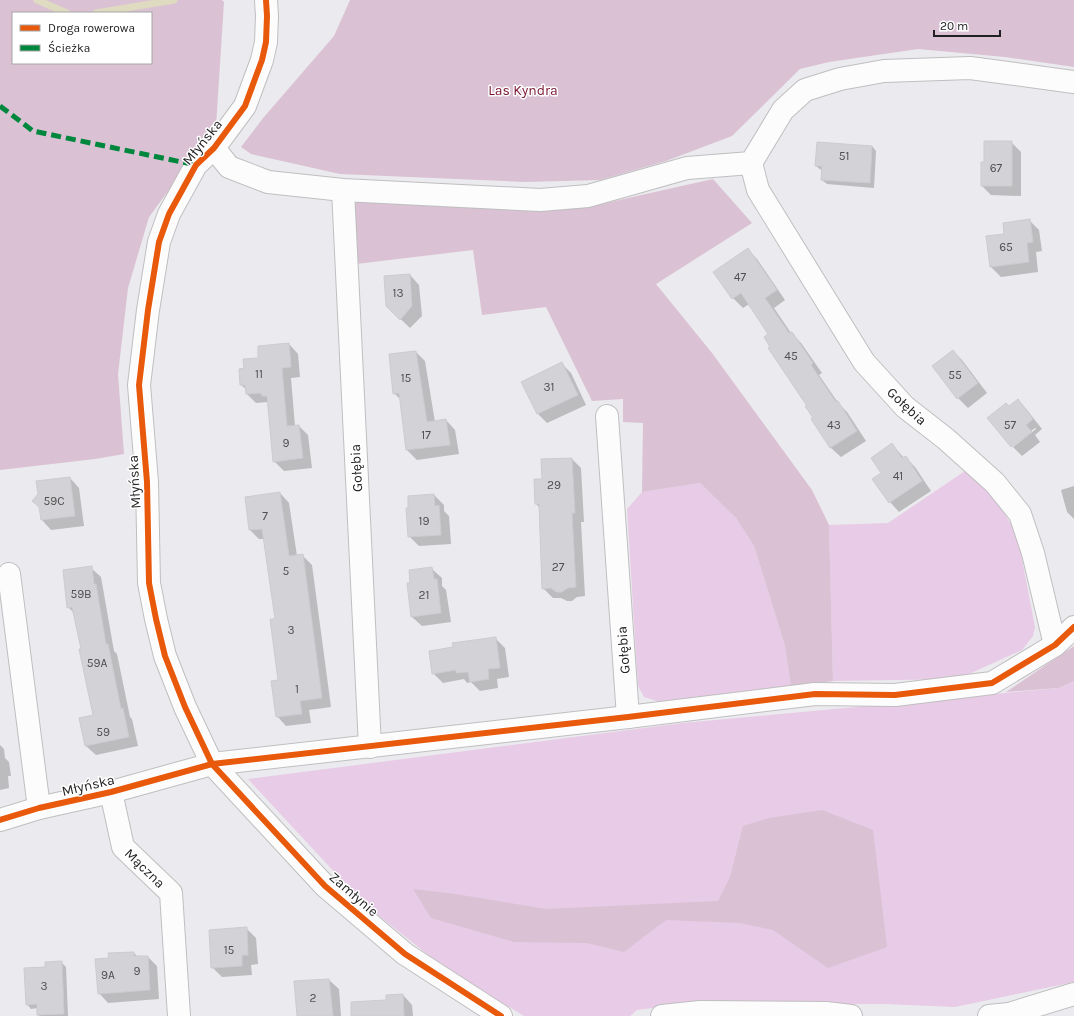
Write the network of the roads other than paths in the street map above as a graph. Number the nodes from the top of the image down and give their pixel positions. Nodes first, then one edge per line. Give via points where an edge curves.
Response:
1 (267, 8) edge
2 (1074, 82) edge
3 (214, 148) junction
4 (751, 163) junction
5 (342, 190) junction
6 (607, 416) dead end
7 (8, 574) dead end
8 (1074, 628) edge
9 (1055, 645) junction
10 (628, 717) junction
11 (370, 747) junction
12 (212, 764) junction
13 (112, 792) junction
14 (39, 808) junction
15 (0, 820) edge
16 (1074, 994) edge
17 (179, 1016) edge
18 (501, 1016) edge
19 (662, 1016) edge
20 (851, 1016) edge
21 (989, 1016) edge

1 - 3 street, Młyńska via 266,42 250,94 245,106
2 - 4 street via 970,68 884,71 840,79 806,90 783,110
3 - 5 street via 229,167 252,177 268,182
3 - 12 street, Młyńska via 196,165 169,214 159,242 139,385 147,482 149,583 154,612 165,656
4 - 5 street via 687,168 588,196 540,200
4 - 9 street, Gołębia via 758,190 864,362 905,407 946,439 995,483 1020,514 1033,553
5 - 11 street, Gołębia
6 - 10 street, Gołębia
7 - 14 street
8 - 9 street
9 - 10 street via 992,683 895,695 815,694
10 - 11 street
11 - 12 street
12 - 13 street, Młyńska
12 - 18 street, Zamłynie via 325,886 405,954
13 - 14 street, Młyńska
13 - 17 street, Mączna via 123,847 171,893
14 - 15 street, Młyńska
16 - 21 street via 1009,1014
19 - 20 street via 700,1012 826,1013

